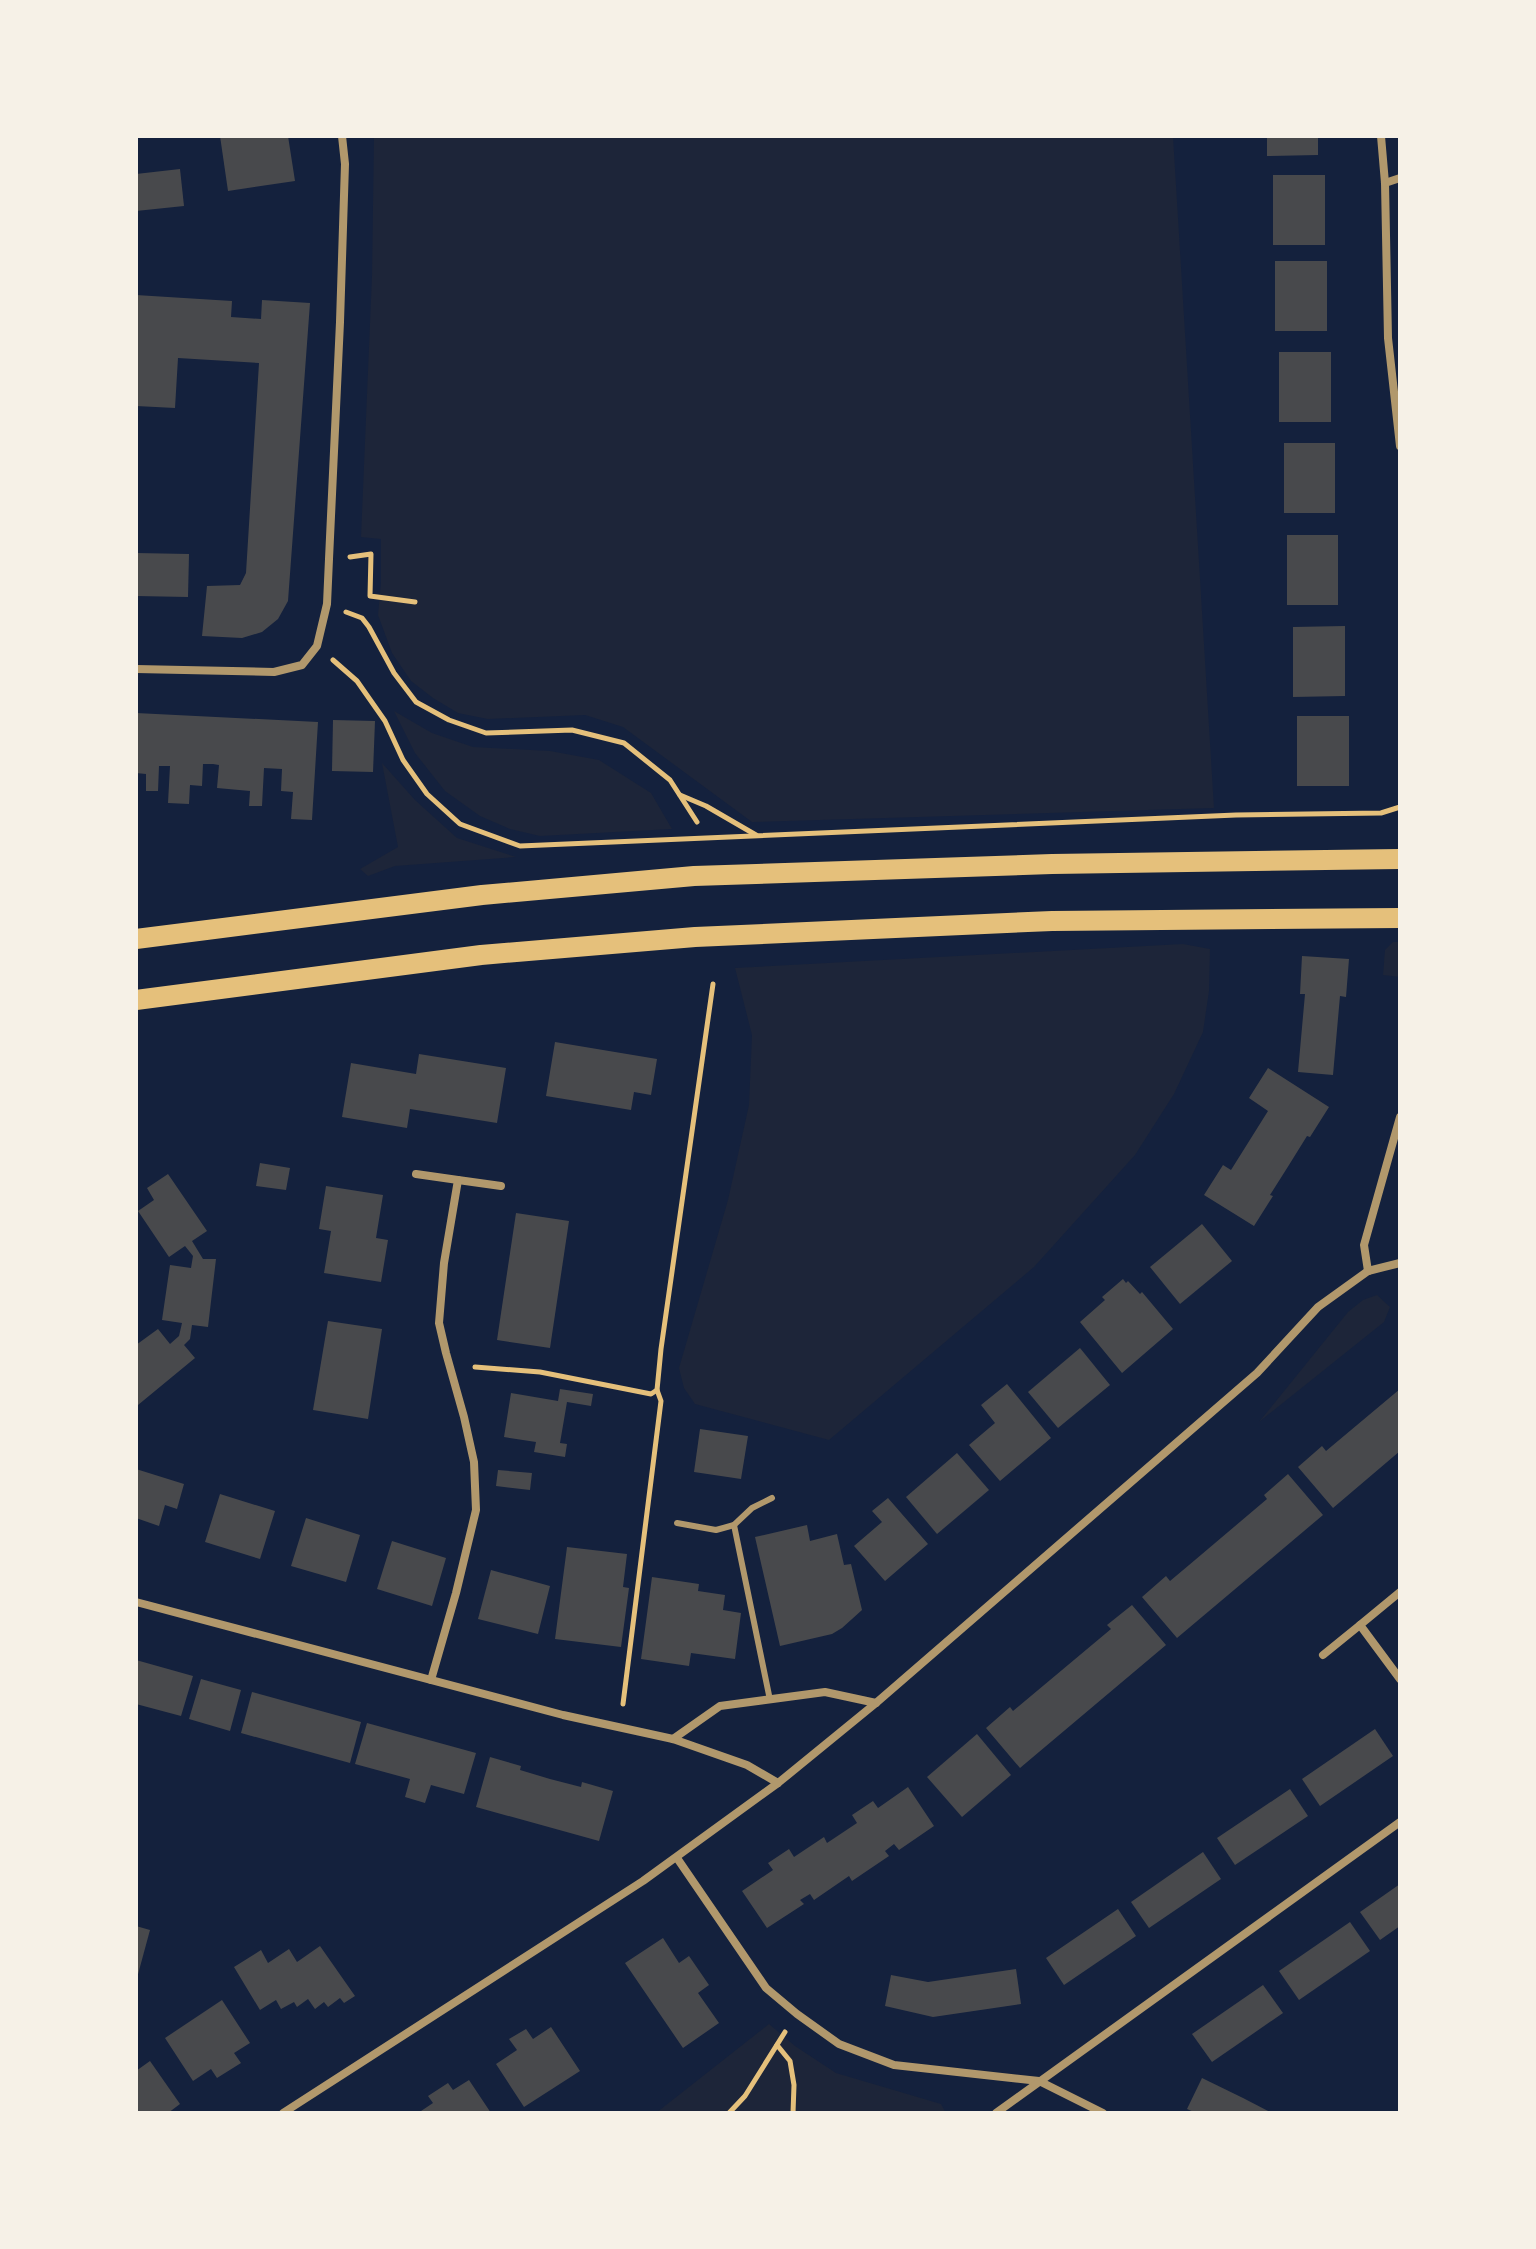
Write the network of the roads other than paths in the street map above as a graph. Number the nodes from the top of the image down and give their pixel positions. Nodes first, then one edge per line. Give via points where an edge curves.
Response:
1 (342, 136) edge
2 (1381, 136) edge
3 (1400, 178) edge
4 (1385, 183) junction
5 (1400, 446) edge
6 (136, 669) edge
7 (1400, 859) edge
8 (1400, 918) edge
9 (136, 939) edge
10 (136, 1000) edge
11 (1400, 1117) edge
12 (416, 1174) dead end
13 (458, 1180) junction
14 (501, 1186) dead end
15 (1400, 1263) edge
16 (1368, 1271) junction
17 (772, 1498) dead end
18 (677, 1523) dead end
19 (734, 1525) junction
20 (1400, 1592) edge
21 (136, 1602) edge
22 (1360, 1625) junction
23 (1323, 1655) dead end
24 (1400, 1679) edge
25 (431, 1680) junction
26 (770, 1700) junction
27 (876, 1703) junction
28 (673, 1739) junction
29 (778, 1783) junction
30 (1400, 1822) edge
31 (677, 1858) junction
32 (1039, 2081) junction
33 (283, 2113) edge
34 (996, 2113) edge
35 (1103, 2113) edge

1 - 6 street via 341,306 327,604 317,646 302,665 274,672
2 - 4 street
3 - 4 street
4 - 5 street via 1388,338
7 - 9 main road via 694,876 482,895
8 - 10 main road via 1052,921 695,937 481,955
11 - 16 street via 1364,1245
12 - 13 street
13 - 14 street
13 - 25 street via 439,1323 474,1462 476,1510
15 - 16 street
16 - 27 street via 1318,1307 1257,1373
17 - 19 lane
18 - 19 lane via 716,1530
19 - 26 lane
20 - 22 street
21 - 25 street
22 - 23 street
22 - 24 street
25 - 28 street
26 - 27 street via 825,1692
26 - 28 street via 720,1706
27 - 29 street
28 - 29 street via 747,1765
29 - 31 street
30 - 32 street
31 - 32 street via 766,1988 839,2044 894,2065
31 - 33 street
32 - 34 street
32 - 35 street

